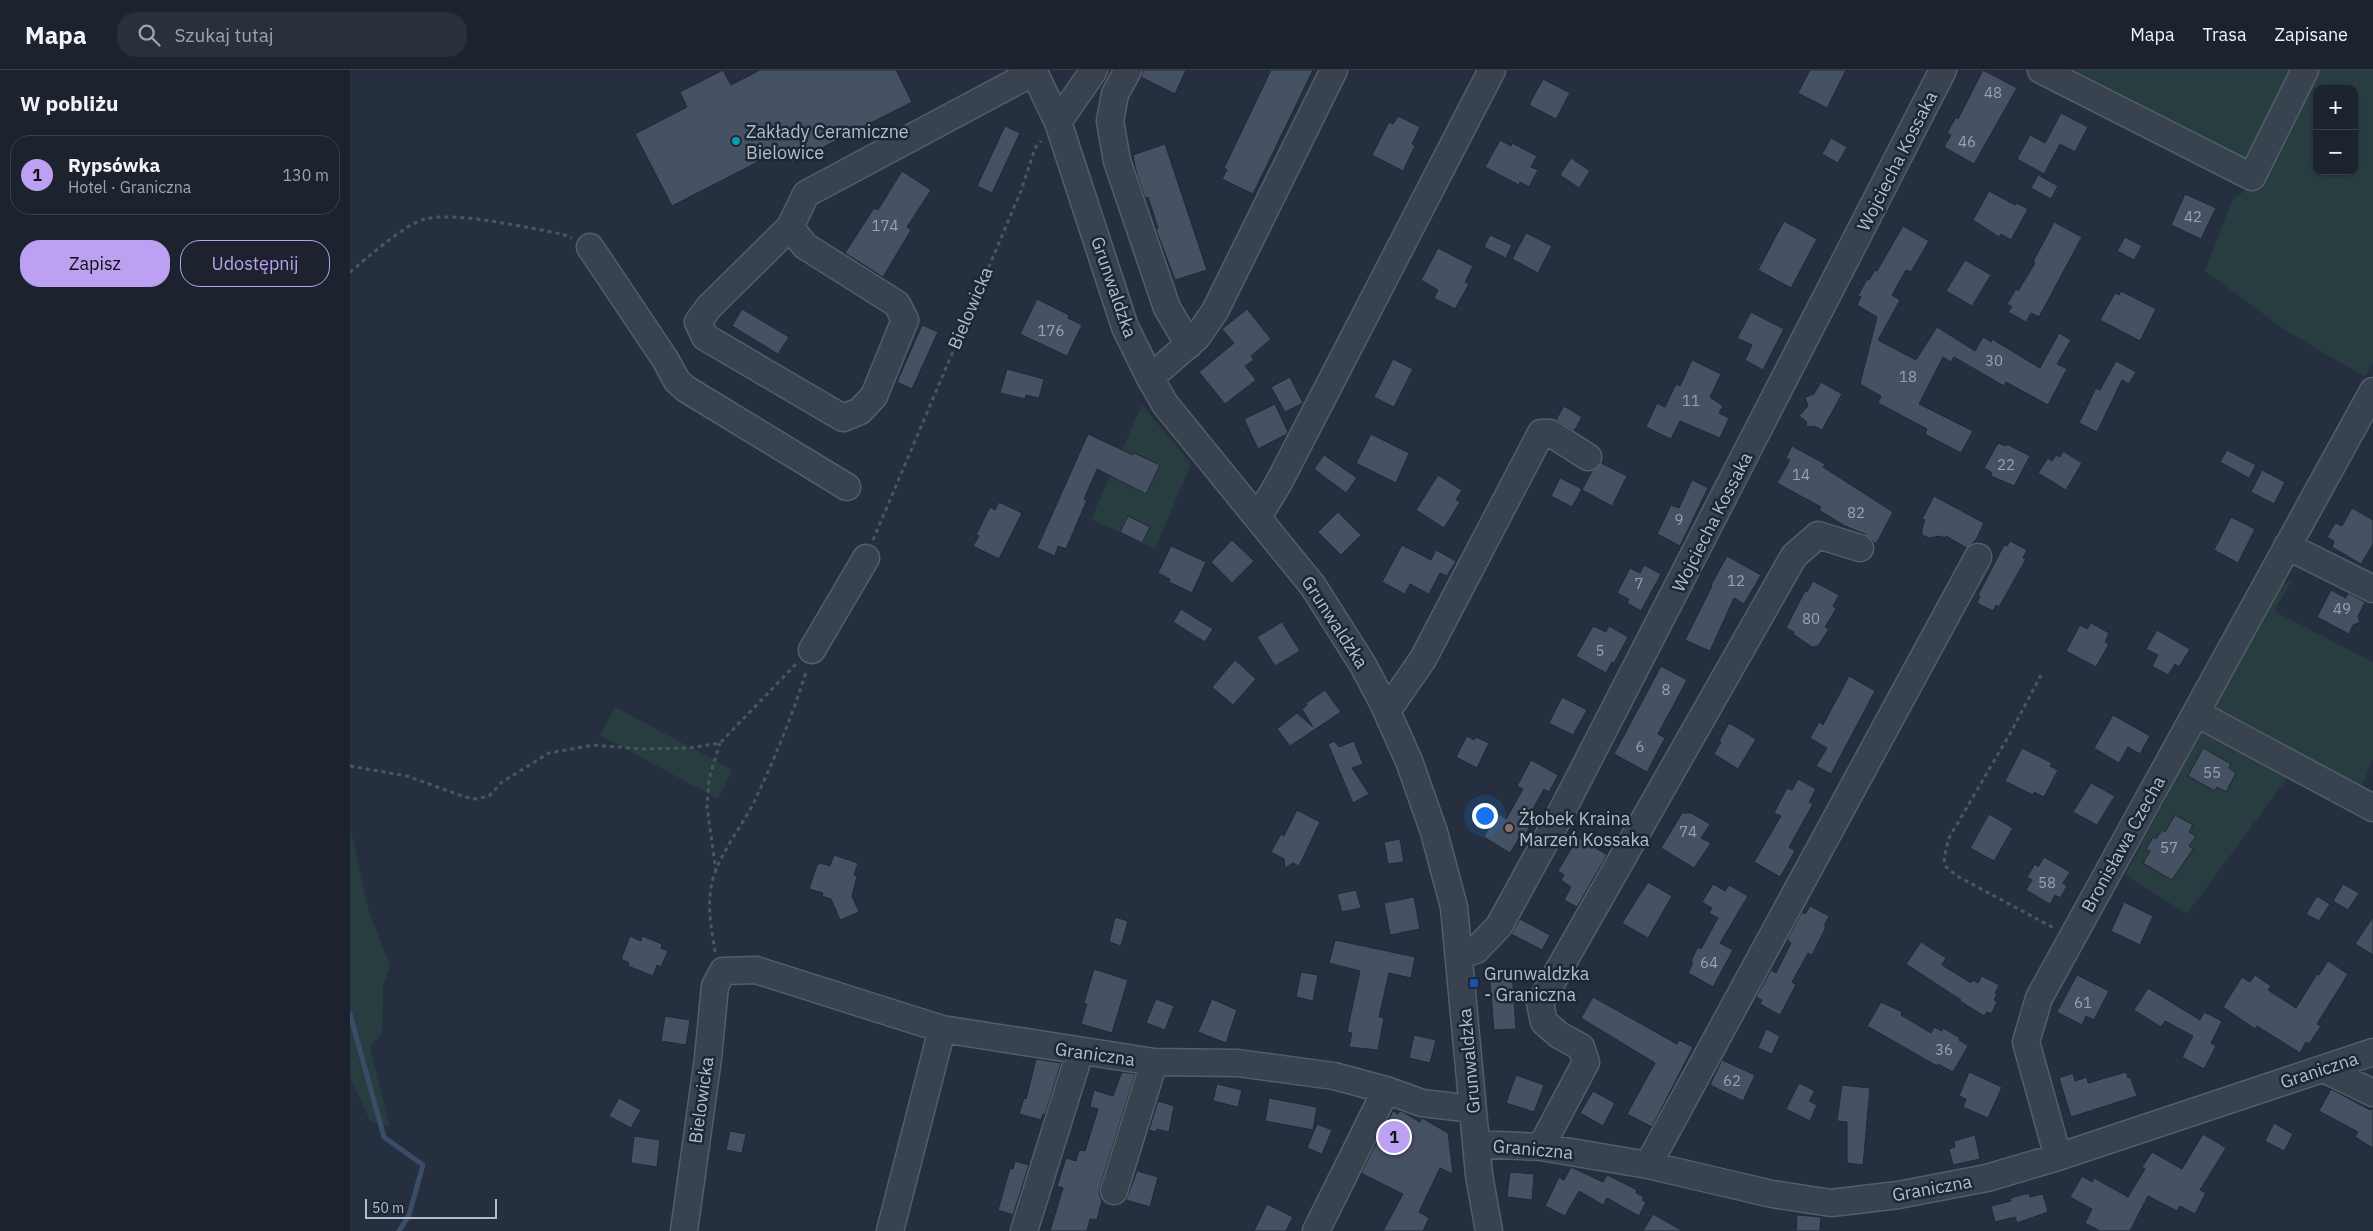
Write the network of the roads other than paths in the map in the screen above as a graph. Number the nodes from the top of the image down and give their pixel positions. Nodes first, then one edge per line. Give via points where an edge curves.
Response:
1 (1094, 70) edge
2 (1128, 70) edge
3 (1334, 70) edge
4 (1492, 70) edge
5 (1943, 70) edge
6 (2041, 70) edge
7 (2305, 70) edge
8 (1034, 71) edge
9 (1058, 122) junction
10 (790, 227) junction
11 (590, 247) road end
12 (1189, 345) junction
13 (1150, 378) junction
14 (2373, 391) edge
15 (1588, 456) dead end
16 (848, 486) dead end
17 (1258, 517) junction
18 (2288, 546) junction
19 (1860, 548) dead end
20 (1978, 557) dead end
21 (866, 558) road end
22 (2373, 589) edge
23 (812, 650) road end
24 (1387, 711) junction
25 (2196, 713) junction
26 (2373, 808) edge
27 (1460, 955) junction
28 (723, 971) joint
29 (942, 1029) junction
30 (1080, 1052) junction
31 (2373, 1052) edge
32 (1154, 1062) junction
33 (2324, 1068) junction
34 (1386, 1090) junction
35 (2373, 1093) edge
36 (1473, 1109) junction
37 (1476, 1144) junction
38 (1541, 1146) junction
39 (2058, 1157) junction
40 (1648, 1165) junction
41 (1114, 1191) dead end
42 (684, 1231) edge
43 (890, 1231) edge
44 (1024, 1231) edge
45 (1316, 1231) edge
46 (1489, 1231) edge

1 - 9 street
2 - 12 street via 1115,94 1110,121 1117,161 1167,308
3 - 12 street via 1215,311
4 - 17 street via 1283,475
5 - 27 street, Wojciecha Kossaka via 1562,811 1499,926 1476,950
6 - 7 street via 2252,177
8 - 9 street, Grunwaldzka
8 - 10 street via 806,194
9 - 13 street, Grunwaldzka via 1125,327
10 - 10 street via 709,307 698,322 705,337 843,418 860,411 874,396 905,320 897,304 805,246
11 - 16 street via 677,381
12 - 13 street
13 - 17 street, Grunwaldzka via 1166,404
14 - 18 street, Bronisława Czecha
15 - 24 street via 1550,433 1541,433 1422,660
17 - 24 street, Grunwaldzka via 1313,586 1363,665
18 - 22 street
18 - 25 street, Bronisława Czecha
19 - 38 street via 1818,535 1794,556 1540,1003 1544,1022 1581,1047 1586,1062
20 - 40 street
21 - 23 street
24 - 27 street, Grunwaldzka via 1434,832 1454,907
25 - 26 street
25 - 39 street, Bronisława Czecha via 2038,998 2026,1042
27 - 36 street, Grunwaldzka
28 - 29 street, Graniczna via 756,970
28 - 42 street, Bielowicka via 715,986
29 - 30 street, Graniczna
29 - 43 street
30 - 32 street, Graniczna
30 - 44 street
31 - 33 street, Graniczna
32 - 34 street, Graniczna via 1237,1063 1334,1076
32 - 41 street
33 - 35 street
33 - 39 street, Graniczna
34 - 36 street, Graniczna via 1422,1104
34 - 45 street
36 - 37 street, Grunwaldzka
37 - 38 street, Graniczna
37 - 46 street, Grunwaldzka
38 - 40 street, Graniczna
39 - 40 street, Graniczna via 1987,1178 1898,1195 1831,1203 1772,1194

